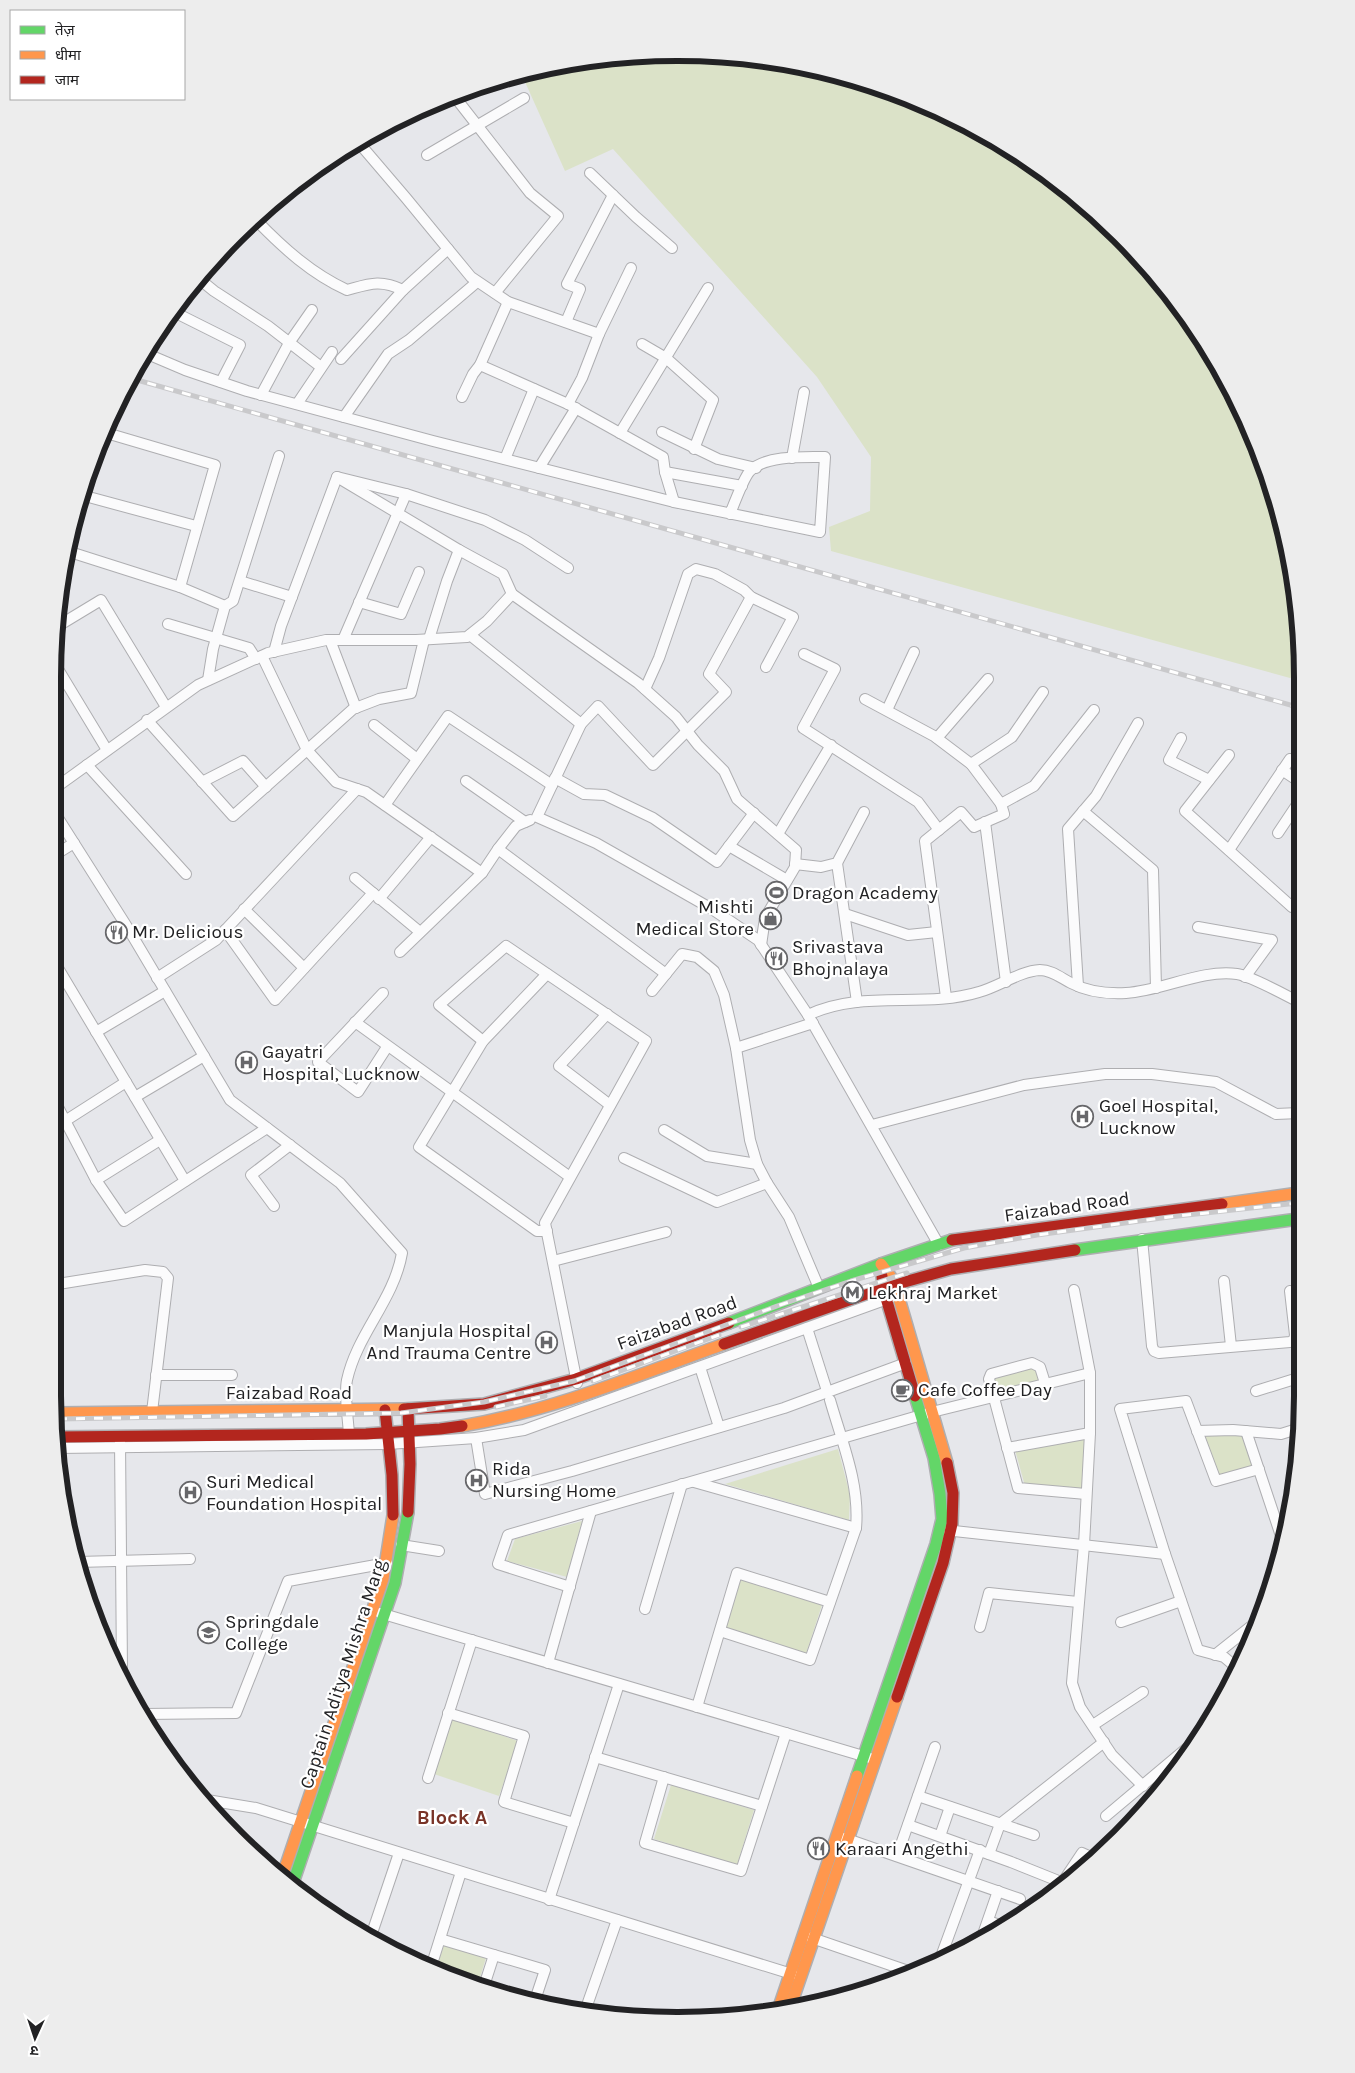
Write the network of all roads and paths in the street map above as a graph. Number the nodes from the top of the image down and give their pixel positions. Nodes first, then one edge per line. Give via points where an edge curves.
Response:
1 (524, 98) dead end
2 (459, 102) edge
3 (478, 125) junction
4 (363, 148) edge
5 (427, 155) dead end
6 (590, 172) dead end
7 (613, 195) junction
8 (260, 224) edge
9 (672, 248) dead end
10 (448, 249) junction
11 (631, 268) dead end
12 (478, 282) junction
13 (204, 283) edge
14 (708, 288) dead end
15 (403, 290) junction
16 (495, 293) junction
17 (508, 302) junction
18 (312, 310) dead end
19 (180, 315) edge
20 (566, 322) junction
21 (599, 334) junction
22 (289, 343) junction
23 (642, 344) dead end
24 (332, 352) dead end
25 (152, 356) edge
26 (666, 358) junction
27 (341, 359) dead end
28 (480, 365) junction
29 (322, 367) junction
30 (221, 382) junction
31 (534, 389) junction
32 (804, 392) dead end
33 (261, 395) junction
34 (462, 398) dead end
35 (297, 404) junction
36 (572, 406) junction
37 (344, 417) junction
38 (662, 432) dead end
39 (620, 433) junction
40 (111, 435) edge
41 (694, 449) junction
42 (279, 456) dead end
43 (792, 458) junction
44 (505, 459) junction
45 (539, 468) junction
46 (756, 468) junction
47 (665, 472) junction
48 (337, 477) junction
49 (742, 486) junction
50 (406, 494) junction
51 (88, 497) edge
52 (674, 502) junction
53 (398, 512) junction
54 (730, 514) junction
55 (196, 526) junction
56 (459, 550) junction
57 (74, 553) edge
58 (568, 568) dead end
59 (419, 572) dead end
60 (240, 581) junction
61 (180, 587) junction
62 (512, 594) junction
63 (292, 597) junction
64 (751, 597) junction
65 (359, 602) junction
66 (225, 606) junction
67 (64, 622) edge
68 (168, 624) dead end
69 (470, 635) junction
70 (216, 637) junction
71 (426, 639) junction
72 (330, 640) junction
73 (343, 640) junction
74 (274, 652) junction
75 (914, 652) dead end
76 (804, 654) dead end
77 (259, 657) junction
78 (766, 667) dead end
79 (61, 674) edge
80 (988, 679) dead end
81 (208, 680) junction
82 (645, 689) junction
83 (1043, 692) dead end
84 (865, 699) dead end
85 (166, 707) junction
86 (356, 708) junction
87 (887, 710) junction
88 (1094, 710) dead end
89 (147, 720) junction
90 (1138, 723) dead end
91 (581, 724) junction
92 (374, 725) dead end
93 (688, 732) junction
94 (937, 738) junction
95 (1181, 738) dead end
96 (831, 746) junction
97 (107, 750) junction
98 (307, 750) junction
99 (1229, 754) dead end
100 (417, 759) junction
101 (1290, 759) dead end
102 (971, 764) junction
103 (87, 765) junction
104 (1282, 770) junction
105 (1294, 778) edge
106 (1209, 780) junction
107 (202, 782) junction
108 (466, 782) dead end
109 (553, 782) junction
110 (61, 784) edge
111 (266, 787) junction
112 (357, 789) junction
113 (1001, 804) junction
114 (385, 805) junction
115 (1294, 809) edge
116 (1083, 811) junction
117 (864, 812) dead end
118 (754, 814) junction
119 (537, 817) junction
120 (525, 822) junction
121 (985, 822) junction
122 (61, 823) edge
123 (939, 830) junction
124 (1278, 833) dead end
125 (778, 834) junction
126 (431, 837) junction
127 (74, 844) junction
128 (730, 846) junction
129 (498, 849) junction
130 (1229, 850) junction
131 (61, 851) edge
132 (838, 863) junction
133 (795, 864) junction
134 (482, 872) junction
135 (186, 874) dead end
136 (354, 878) dead end
137 (787, 880) junction
138 (376, 896) junction
139 (1294, 904) edge
140 (244, 909) junction
141 (844, 914) junction
142 (1198, 927) dead end
143 (225, 930) junction
144 (420, 932) junction
145 (937, 932) junction
146 (761, 946) junction
147 (400, 952) dead end
148 (304, 968) junction
149 (61, 973) edge
150 (547, 974) junction
151 (666, 974) junction
152 (1245, 977) junction
153 (157, 978) junction
154 (1006, 982) junction
155 (1078, 986) junction
156 (1156, 988) junction
157 (165, 991) junction
158 (652, 991) dead end
159 (383, 993) dead end
160 (946, 998) junction
161 (1294, 999) edge
162 (857, 1002) junction
163 (607, 1014) junction
164 (810, 1019) junction
165 (355, 1022) junction
166 (96, 1032) junction
167 (483, 1041) junction
168 (387, 1047) junction
169 (736, 1048) junction
170 (204, 1056) junction
171 (126, 1082) junction
172 (453, 1091) junction
173 (135, 1097) junction
174 (610, 1105) junction
175 (61, 1113) edge
176 (1294, 1113) edge
177 (65, 1121) junction
178 (872, 1125) junction
179 (267, 1128) junction
180 (664, 1130) dead end
181 (160, 1140) junction
182 (290, 1145) junction
183 (624, 1158) dead end
184 (758, 1164) junction
185 (570, 1177) junction
186 (96, 1180) junction
187 (184, 1181) junction
188 (767, 1183) junction
189 (1294, 1194) edge
190 (274, 1206) dead end
191 (1294, 1220) edge
192 (547, 1231) junction
193 (666, 1232) dead end
194 (1142, 1239) junction
195 (939, 1244) junction
196 (552, 1261) junction
197 (882, 1264) junction
198 (1224, 1281) dead end
199 (61, 1284) edge
200 (819, 1288) junction
201 (1074, 1290) dead end
202 (1290, 1291) dead end
203 (892, 1292) junction
204 (1294, 1301) edge
205 (807, 1328) junction
206 (1294, 1340) edge
207 (1231, 1346) junction
208 (906, 1363) junction
209 (700, 1367) junction
210 (1090, 1373) junction
211 (156, 1375) junction
212 (232, 1375) dead end
213 (1294, 1379) edge
214 (576, 1380) junction
215 (1045, 1383) junction
216 (1256, 1391) dead end
217 (580, 1396) junction
218 (829, 1396) junction
219 (992, 1396) junction
220 (408, 1409) junction
221 (348, 1410) junction
222 (385, 1410) junction
223 (152, 1412) junction
224 (62, 1413) edge
225 (927, 1413) junction
226 (719, 1427) junction
227 (1292, 1430) edge
228 (1197, 1431) junction
229 (1246, 1431) junction
230 (1090, 1433) junction
231 (349, 1434) junction
232 (63, 1437) edge
233 (409, 1437) junction
234 (387, 1438) junction
235 (476, 1438) junction
236 (841, 1438) junction
237 (120, 1442) junction
238 (64, 1447) edge
239 (1007, 1448) junction
240 (1259, 1468) junction
241 (693, 1481) junction
242 (682, 1484) junction
243 (1086, 1494) junction
244 (591, 1511) junction
245 (856, 1528) junction
246 (1279, 1529) edge
247 (945, 1530) junction
248 (401, 1545) junction
249 (1084, 1545) junction
250 (439, 1551) dead end
251 (1165, 1554) junction
252 (190, 1559) dead end
253 (121, 1561) junction
254 (84, 1562) edge
255 (387, 1563) junction
256 (570, 1587) junction
257 (1181, 1601) junction
258 (830, 1602) junction
259 (1078, 1602) junction
260 (645, 1609) dead end
261 (372, 1611) junction
262 (384, 1614) junction
263 (1121, 1622) dead end
264 (980, 1627) dead end
265 (1248, 1629) edge
266 (720, 1631) junction
267 (472, 1640) junction
268 (1215, 1655) junction
269 (122, 1661) edge
270 (548, 1663) junction
271 (1232, 1664) edge
272 (619, 1684) junction
273 (1143, 1692) dead end
274 (697, 1707) junction
275 (448, 1713) junction
276 (150, 1714) edge
277 (1092, 1725) junction
278 (786, 1733) junction
279 (1104, 1742) junction
280 (935, 1747) dead end
281 (864, 1756) junction
282 (596, 1757) junction
283 (1175, 1758) edge
284 (876, 1759) junction
285 (664, 1777) junction
286 (428, 1778) dead end
287 (1143, 1786) junction
288 (918, 1796) junction
289 (213, 1801) edge
290 (762, 1806) junction
291 (950, 1807) junction
292 (1106, 1816) dead end
293 (300, 1822) junction
294 (574, 1823) junction
295 (1000, 1824) junction
296 (908, 1825) junction
297 (312, 1827) junction
298 (837, 1835) junction
299 (1034, 1835) dead end
300 (940, 1836) junction
301 (849, 1839) junction
302 (984, 1852) junction
303 (399, 1853) junction
304 (897, 1856) junction
305 (1088, 1856) edge
306 (1071, 1869) edge
307 (284, 1870) edge
308 (461, 1872) junction
309 (295, 1878) edge
310 (969, 1881) junction
311 (1057, 1881) edge
312 (998, 1891) junction
313 (1020, 1899) dead end
314 (549, 1900) junction
315 (617, 1920) junction
316 (988, 1921) junction
317 (995, 1923) edge
318 (985, 1929) edge
319 (373, 1931) edge
320 (809, 1937) junction
321 (440, 1939) junction
322 (943, 1951) edge
323 (494, 1955) junction
324 (433, 1961) edge
325 (898, 1971) edge
326 (796, 1975) junction
327 (486, 1981) edge
328 (537, 1995) edge
329 (792, 2001) edge
330 (781, 2002) edge
331 (587, 2005) edge

1 - 3 street
2 - 3 street
3 - 5 street
3 - 16 street via 530,193 558,216
4 - 10 street
6 - 7 street
7 - 9 street
7 - 20 street via 567,284 580,289
8 - 15 street via 323,279 347,290 376,282
10 - 12 street
10 - 15 street
11 - 21 street
12 - 16 street
12 - 37 street via 388,354
13 - 22 street
14 - 26 street
15 - 27 street
16 - 17 street
17 - 20 street
17 - 28 street
18 - 22 street
19 - 30 street via 240,345
20 - 21 street
21 - 36 street
22 - 29 street
22 - 33 street
23 - 26 street
24 - 29 street
25 - 30 street
26 - 39 street
26 - 41 street via 713,400
28 - 31 street
28 - 34 street
29 - 35 street
30 - 33 street
31 - 36 street
31 - 44 street
32 - 43 street
33 - 35 street
35 - 37 street
36 - 39 street
36 - 45 street
37 - 44 street
38 - 41 street
39 - 47 street via 663,457
40 - 55 street via 215,466
41 - 46 street via 718,459
42 - 60 street
43 - 46 street via 767,462
43 - 54 street via 826,456 820,532
44 - 45 street
45 - 52 street
46 - 49 street via 750,471
47 - 49 street
47 - 52 street
48 - 50 street
48 - 53 street
48 - 63 street
49 - 54 street
50 - 53 street
50 - 58 street via 485,520 525,540
51 - 55 street
52 - 54 street
53 - 56 street
53 - 65 street
55 - 61 street
56 - 62 street via 503,574
56 - 71 street
57 - 61 street
59 - 65 street via 401,614
60 - 63 street
60 - 66 street via 234,601
61 - 66 street
62 - 69 street
62 - 82 street
63 - 74 street
64 - 78 street via 793,617
64 - 82 street via 715,574 696,569 688,574
64 - 93 street via 709,674 726,692
65 - 73 street
66 - 70 street
67 - 85 street via 101,600
68 - 70 street
69 - 71 street
69 - 91 street
70 - 77 street via 249,648
70 - 81 street
71 - 73 street
71 - 86 street via 411,693 379,699
72 - 73 street
72 - 74 street
72 - 86 street
74 - 77 street
75 - 87 street
76 - 96 street via 835,669 803,728
77 - 81 street
77 - 98 street
79 - 97 street
80 - 94 street
81 - 85 street
82 - 93 street
83 - 102 street via 1012,738
84 - 87 street
85 - 89 street
86 - 98 street
87 - 94 street
88 - 113 street via 1034,786
89 - 97 street
89 - 107 street
90 - 116 street via 1096,796
91 - 93 street via 598,706 653,765
91 - 109 street
92 - 100 street
93 - 118 street via 724,771 738,799
94 - 102 street
95 - 106 street via 1169,760
96 - 123 street via 918,802
96 - 125 street
97 - 103 street
98 - 111 street
98 - 112 street via 336,782
99 - 106 street
100 - 109 street via 448,716
100 - 114 street
101 - 104 street
102 - 113 street
103 - 110 street
103 - 135 street
104 - 105 street
104 - 130 street
106 - 130 street via 1185,811
107 - 111 street via 243,761
107 - 111 street via 233,816
108 - 120 street
109 - 119 street
109 - 128 street via 584,794 606,795 653,818 717,862
112 - 114 street
112 - 140 street
113 - 121 street via 1004,814
114 - 126 street
115 - 124 street
116 - 155 street via 1068,829
116 - 156 street via 1153,870
117 - 132 street
118 - 125 street
118 - 128 street
119 - 120 street
119 - 146 street via 596,843 712,909 758,940
120 - 129 street via 516,826
121 - 123 street via 974,827 961,812
121 - 154 street
122 - 127 street
123 - 145 street via 925,841
125 - 133 street via 796,850
126 - 134 street
126 - 138 street
127 - 131 street
127 - 153 street
128 - 137 street
129 - 134 street
129 - 151 street
130 - 139 street via 1292,907
132 - 133 street via 821,867
132 - 141 street
133 - 137 street
134 - 144 street
136 - 138 street
137 - 146 street via 765,918
138 - 144 street
138 - 148 street
140 - 143 street
140 - 148 street
141 - 145 street via 908,935
141 - 162 street
142 - 152 street via 1272,940
143 - 148 street via 275,1000
143 - 153 street via 216,940
144 - 147 street
145 - 160 street
146 - 164 street
149 - 166 street
150 - 163 street
150 - 167 street
150 - 167 street via 506,946 438,1005
151 - 158 street
151 - 169 street via 682,954 697,957 714,971 724,994
152 - 156 street via 1221,973
152 - 161 street
153 - 157 street
154 - 155 street via 1040,970 1054,973
154 - 160 street via 978,993
155 - 156 street via 1106,994
157 - 166 street
157 - 170 street
159 - 165 street
160 - 162 street
162 - 164 street via 824,1008
163 - 174 street via 646,1041
163 - 174 street via 559,1066
164 - 169 street
164 - 178 street
165 - 168 street
165 - 168 street via 318,1062 358,1092
166 - 171 street
167 - 172 street
168 - 172 street
169 - 184 street via 750,1140
170 - 173 street
170 - 179 street via 230,1100
171 - 173 street
171 - 177 street
172 - 185 street
172 - 192 street via 419,1147 537,1230
173 - 181 street
174 - 185 street
175 - 177 street
176 - 178 street via 1276,1114 1216,1082 1152,1074 1105,1074 1024,1085
177 - 186 street
178 - 195 street
179 - 182 street
179 - 187 street
180 - 184 street via 707,1156
181 - 186 street
181 - 187 street
182 - 190 street via 251,1175
182 - 221 street via 340,1183 402,1253 400,1267 360,1344 347,1381
183 - 188 street via 717,1202
184 - 188 street
185 - 192 street via 545,1223
186 - 187 street via 124,1220
188 - 200 street via 789,1216
189 - 195 main road, Faizabad Road
191 - 194 main road, Faizabad Road
192 - 196 street
193 - 196 street
194 - 203 main road, Faizabad Road via 950,1269
194 - 207 street via 1154,1351
195 - 197 main road, Faizabad Road
196 - 214 street
197 - 200 main road, Faizabad Road
197 - 203 main road
198 - 207 street
199 - 211 street via 145,1270 163,1272 168,1278
200 - 214 main road, Faizabad Road
201 - 210 street
202 - 204 street
203 - 205 street
203 - 208 main road
203 - 217 main road, Faizabad Road
203 - 225 main road
205 - 209 street
205 - 218 street
206 - 207 street
208 - 218 street
208 - 225 main road
209 - 226 street
209 - 235 street via 524,1430
210 - 215 street
210 - 230 street
211 - 212 street
211 - 223 street
213 - 216 street
214 - 217 street
214 - 220 main road, Faizabad Road via 484,1404
215 - 219 street
215 - 219 street via 1040,1367 1032,1363 992,1374 989,1379
217 - 233 main road, Faizabad Road via 491,1421
218 - 226 street
218 - 236 street
219 - 225 street
219 - 239 street
220 - 222 main road, Faizabad Road
220 - 233 main road, Captain Aditya Mishra Marg
221 - 222 main road, Faizabad Road
221 - 223 main road, Faizabad Road
221 - 231 street
222 - 234 main road, Captain Aditya Mishra Marg
223 - 224 main road, Faizabad Road
225 - 236 street
225 - 247 main road via 953,1493
226 - 235 street via 485,1494
227 - 229 street via 1281,1434
228 - 229 street
228 - 240 street via 1216,1481
228 - 251 street via 1186,1401 1120,1409
229 - 240 street
230 - 239 street
230 - 243 street
231 - 234 main road, Faizabad Road
231 - 237 main road, Faizabad Road
232 - 237 main road, Faizabad Road
233 - 234 main road, Faizabad Road
233 - 235 street
233 - 248 main road, Captain Aditya Mishra Marg via 409,1505
234 - 237 street
234 - 255 main road, Captain Aditya Mishra Marg via 392,1510
236 - 241 street
236 - 245 street via 858,1508
237 - 238 street
237 - 253 street
239 - 243 street via 1018,1488
240 - 246 street
241 - 242 street
241 - 245 street
242 - 244 street
242 - 260 street
243 - 249 street
244 - 256 street
244 - 256 street via 508,1535 498,1564
245 - 258 street
247 - 249 street
247 - 281 main road via 936,1544
247 - 284 main road via 944,1563
248 - 250 street
248 - 262 main road, Captain Aditya Mishra Marg via 395,1583
249 - 251 street
249 - 259 street
251 - 257 street
252 - 253 street
253 - 254 street
253 - 269 street
255 - 261 main road, Captain Aditya Mishra Marg
255 - 276 street via 288,1581 236,1713
256 - 270 street
257 - 263 street
257 - 268 street via 1198,1650
258 - 266 street via 810,1660
258 - 266 street via 737,1574
259 - 264 street via 989,1593
259 - 277 street via 1072,1683 1080,1707
261 - 262 street
261 - 293 main road, Captain Aditya Mishra Marg
262 - 267 street
262 - 297 main road, Captain Aditya Mishra Marg
265 - 268 street
266 - 274 street
267 - 270 street
267 - 275 street
268 - 271 street
270 - 272 street
272 - 274 street
272 - 282 street
273 - 277 street
274 - 278 street
275 - 286 street
275 - 294 street via 524,1736 504,1802
277 - 279 street
278 - 281 street
278 - 290 street
279 - 287 street via 1112,1755
279 - 295 street
280 - 288 street
281 - 284 street
281 - 298 main road
282 - 285 street
282 - 294 street
283 - 287 street
284 - 301 main road
285 - 290 street
285 - 290 street via 645,1843 741,1870
287 - 292 street
288 - 291 street
288 - 296 street
289 - 293 street via 256,1808
291 - 295 street
291 - 300 street
293 - 297 street
293 - 307 main road, Captain Aditya Mishra Marg
294 - 314 street
295 - 299 street
295 - 302 street
296 - 300 street
296 - 304 street
297 - 303 street
297 - 309 main road, Captain Aditya Mishra Marg
298 - 301 street
298 - 320 main road
300 - 302 street
301 - 304 street
301 - 320 main road
302 - 310 street
302 - 311 street
303 - 308 street
303 - 319 street
304 - 310 street
305 - 306 street via 1082,1853
308 - 314 street
308 - 321 street
310 - 312 street
310 - 322 street
312 - 313 street
312 - 316 street
314 - 315 street
315 - 326 street
315 - 331 street
316 - 317 street
316 - 318 street
320 - 325 street
320 - 326 main road
321 - 323 street
321 - 324 street
323 - 327 street
323 - 328 street via 545,1970
326 - 329 main road
326 - 330 main road

